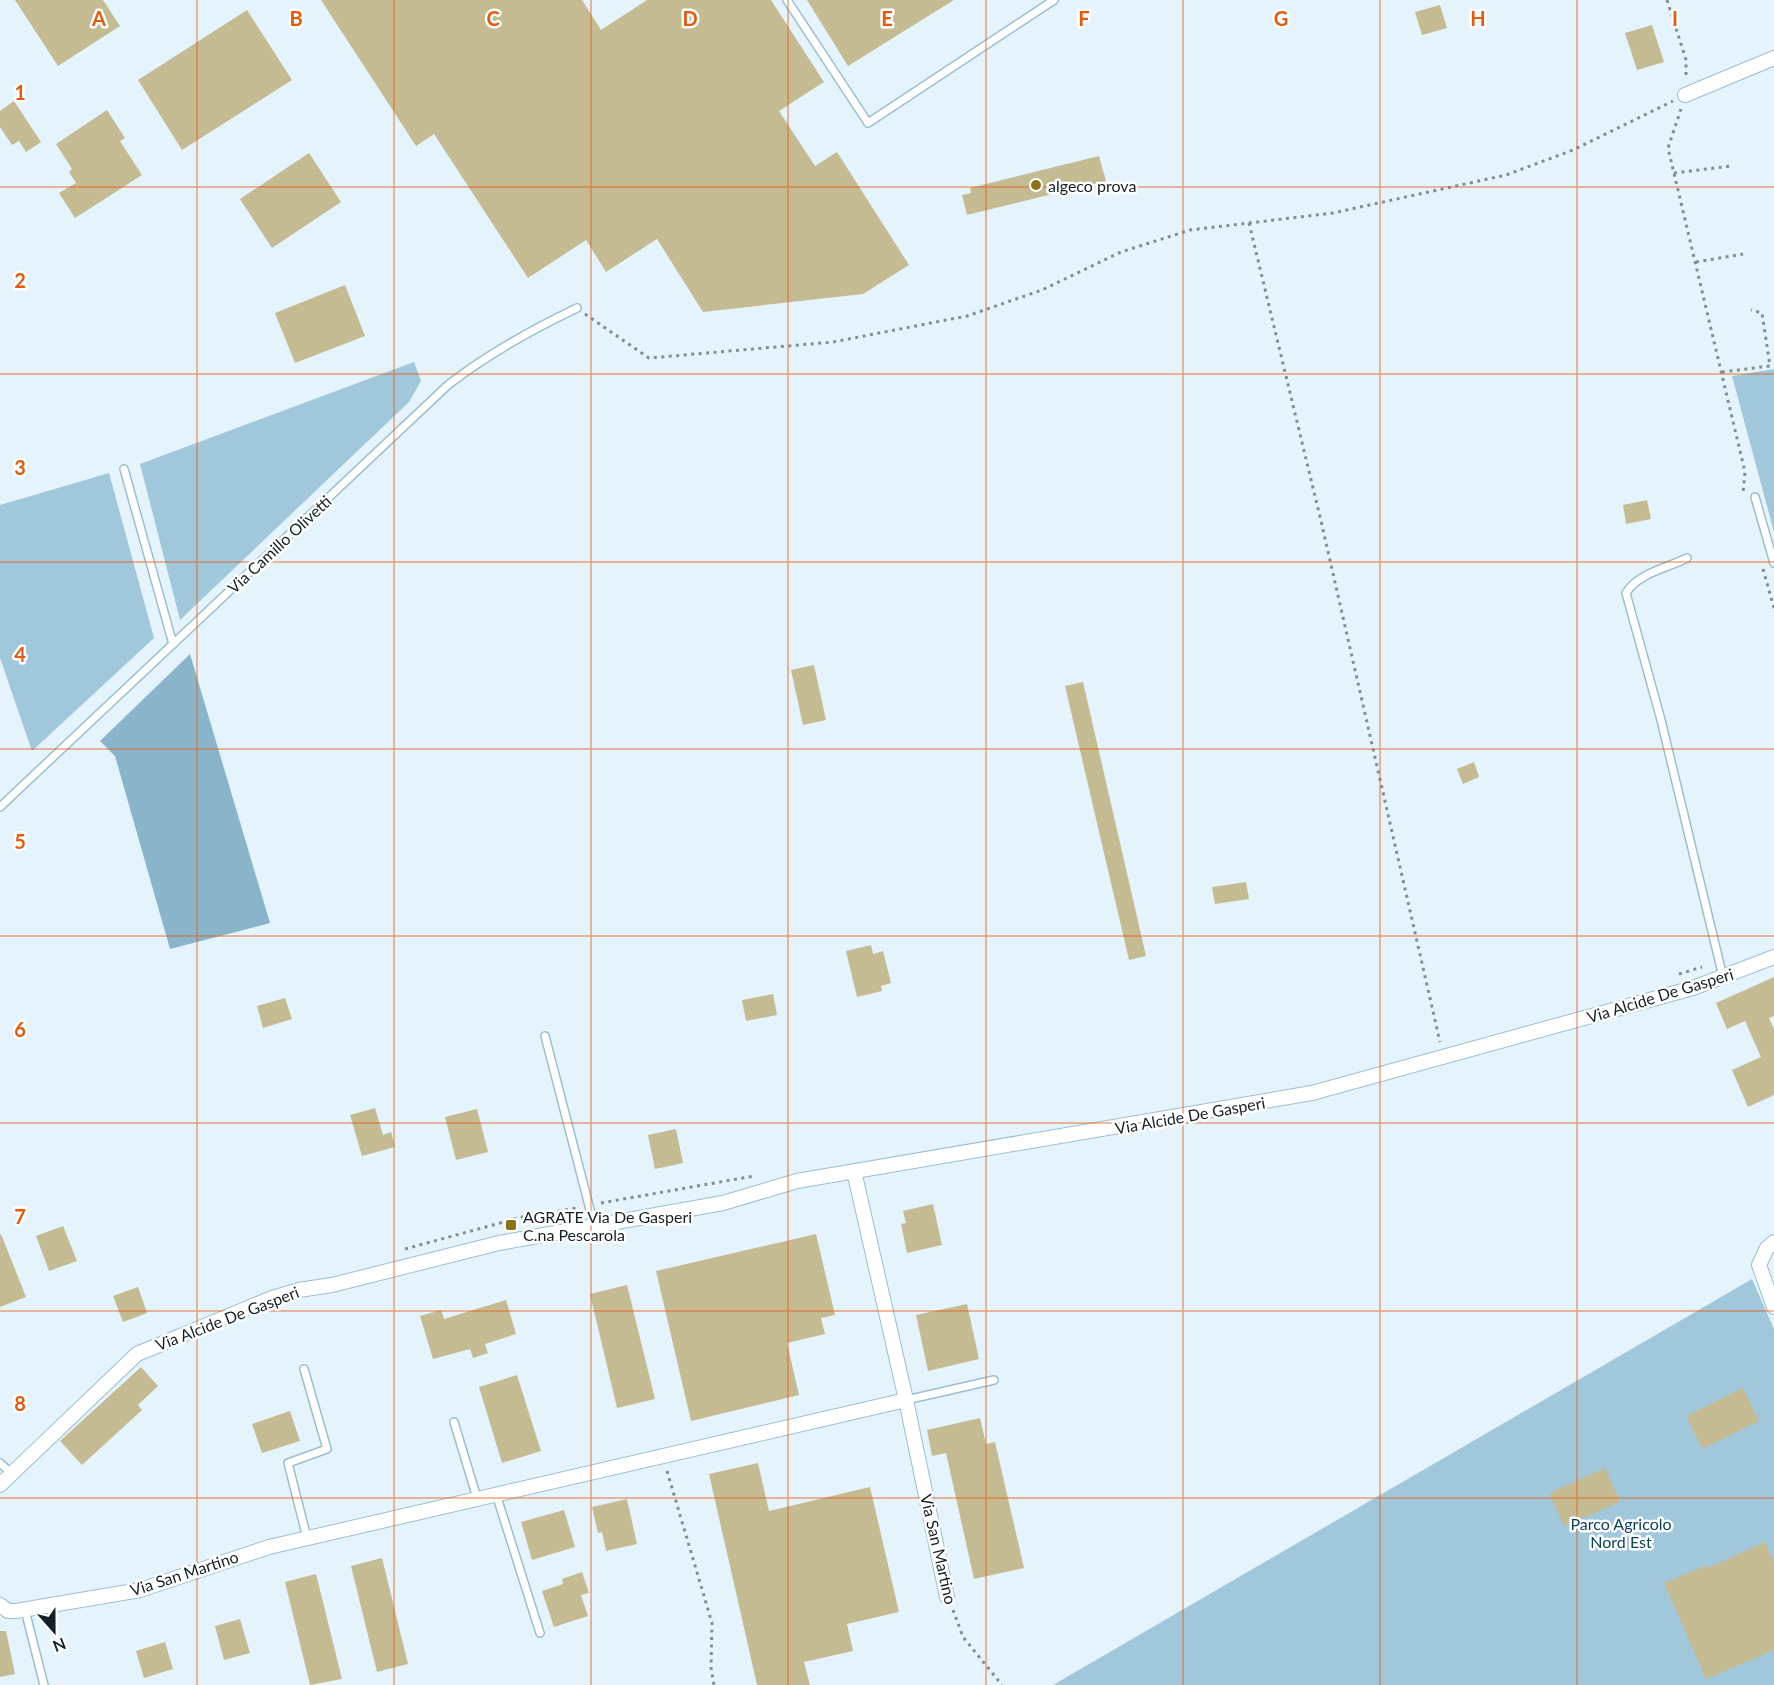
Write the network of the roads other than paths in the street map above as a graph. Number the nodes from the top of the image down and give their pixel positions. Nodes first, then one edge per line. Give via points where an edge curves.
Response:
1 (787, 0) edge
2 (1054, 0) edge
3 (1774, 58) edge
4 (1685, 95) road end
5 (577, 308) road end
6 (124, 469) dead end
7 (1755, 497) dead end
8 (1688, 558) dead end
9 (1774, 563) edge
10 (173, 644) junction
11 (0, 807) edge
12 (1774, 957) edge
13 (1723, 977) junction
14 (545, 1036) dead end
15 (854, 1171) junction
16 (594, 1225) junction
17 (1774, 1242) edge
18 (1774, 1307) edge
19 (303, 1369) dead end
20 (994, 1380) dead end
21 (906, 1400) junction
22 (454, 1422) dead end
23 (0, 1463) edge
24 (12, 1474) junction
25 (0, 1485) edge
26 (496, 1494) junction
27 (477, 1498) junction
28 (307, 1538) junction
29 (948, 1597) road end
30 (0, 1605) edge
31 (25, 1610) junction
32 (540, 1633) dead end
33 (44, 1685) edge

1 - 2 lane via 868,123
3 - 4 street
5 - 10 lane, Via Camillo Olivetti via 514,339 448,385
6 - 10 lane
7 - 9 lane
8 - 13 lane via 1647,575 1626,593
10 - 11 lane, Via Camillo Olivetti
12 - 13 street, Via Alcide De Gasperi
13 - 15 street, Via Alcide De Gasperi via 1312,1093
14 - 16 lane
15 - 16 street, Via Alcide De Gasperi via 797,1181 714,1204
15 - 21 street, Via San Martino
16 - 24 street, Via Alcide De Gasperi via 293,1291 156,1344 129,1360
17 - 18 street via 1760,1264
19 - 28 lane via 327,1449 288,1463
20 - 21 lane, Via San Martino
21 - 26 street, Via San Martino
21 - 29 street, Via San Martino
22 - 27 lane
23 - 24 lane
24 - 25 street, Via Alcide De Gasperi
26 - 27 street, Via San Martino
26 - 32 lane
27 - 28 street, Via San Martino
28 - 31 street, Via San Martino via 239,1556 140,1590
30 - 31 street, Via San Martino via 8,1611
31 - 33 lane

